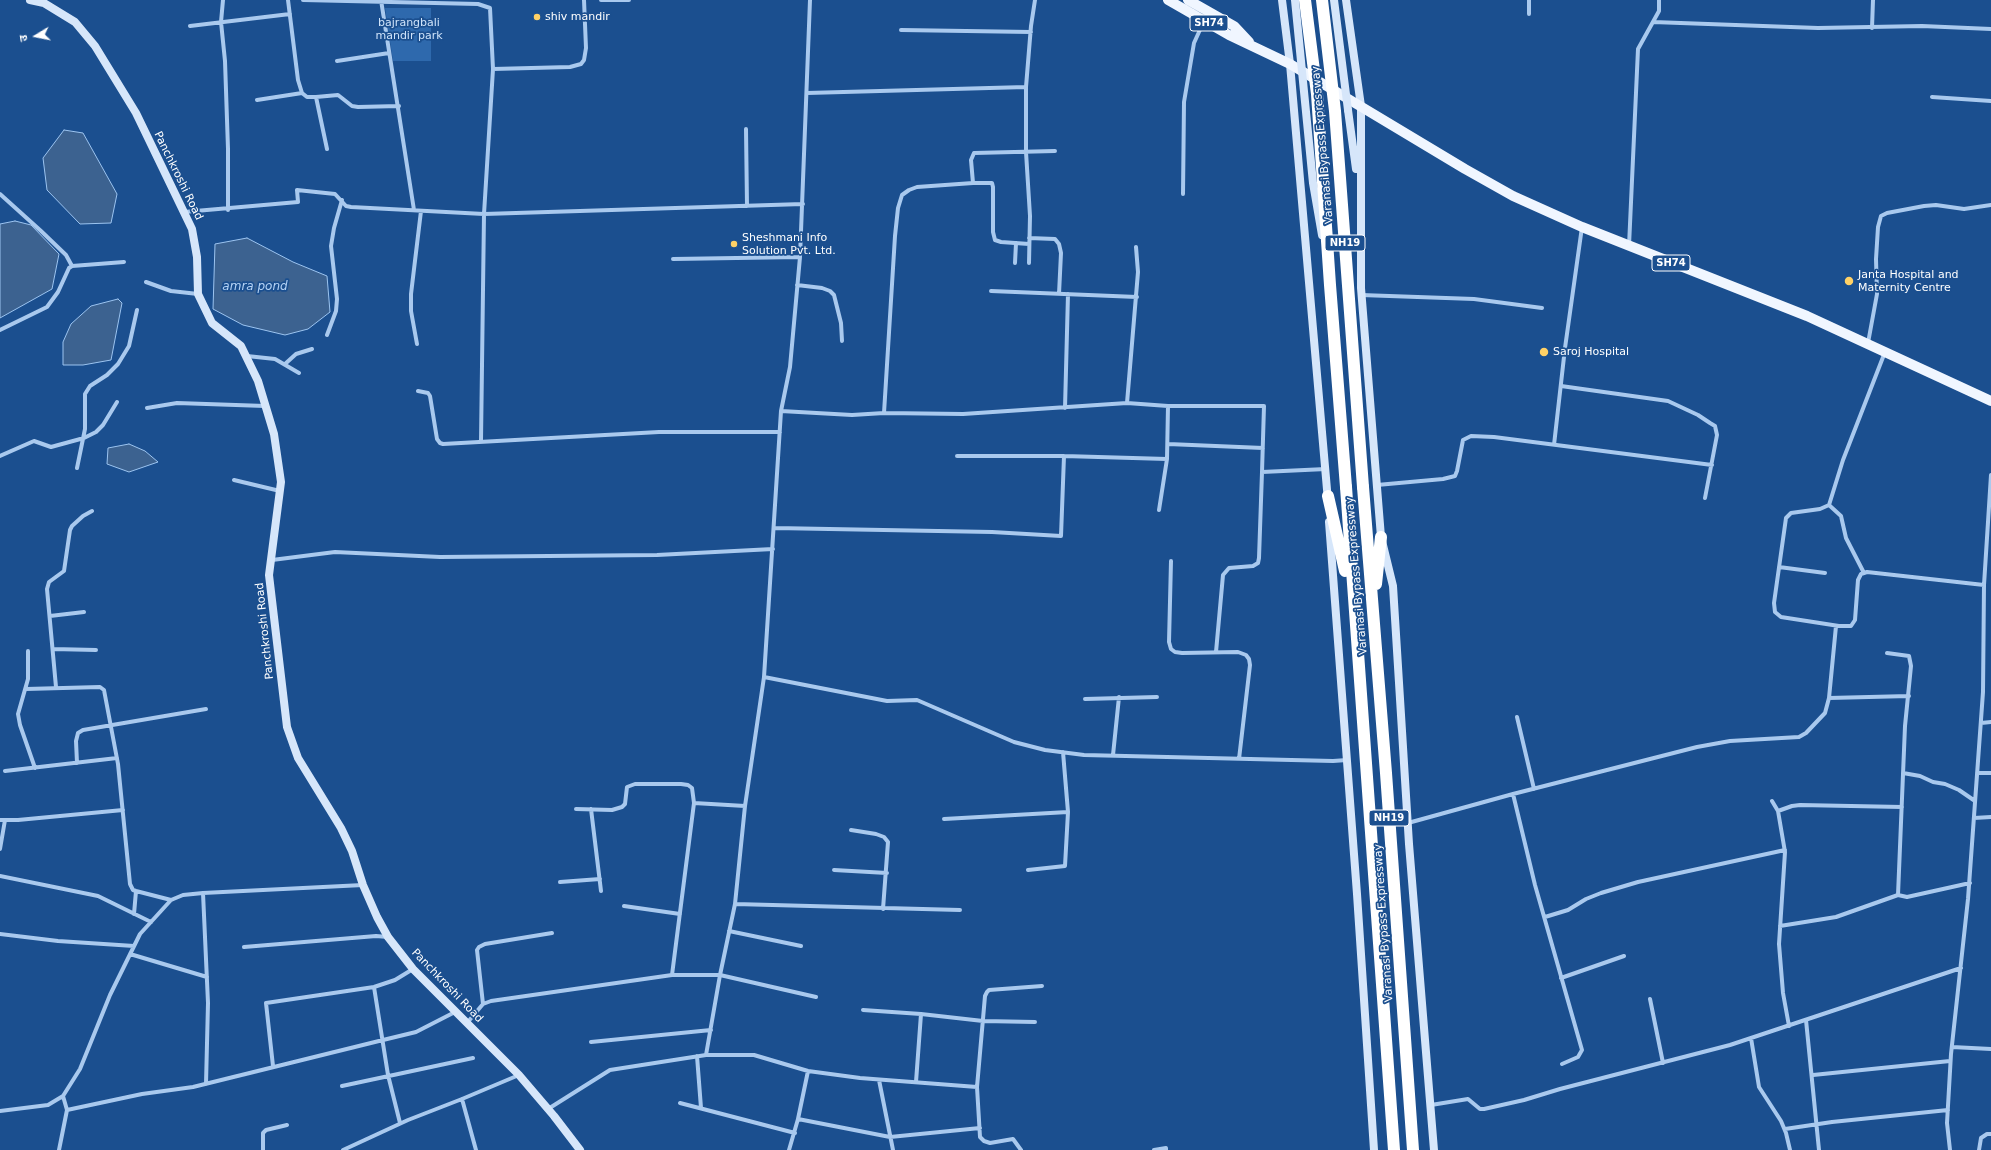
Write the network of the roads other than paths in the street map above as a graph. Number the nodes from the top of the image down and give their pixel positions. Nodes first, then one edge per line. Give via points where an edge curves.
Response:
1 (30, 0) edge
2 (223, 0) edge
3 (288, 0) edge
4 (304, 0) edge
5 (584, 0) edge
6 (601, 0) edge
7 (613, 0) edge
8 (629, 0) edge
9 (810, 0) edge
10 (1035, 0) edge
11 (1168, 0) edge
12 (1188, 0) edge
13 (1282, 0) edge
14 (1295, 0) edge
15 (1305, 0) edge
16 (1322, 0) edge
17 (1334, 0) edge
18 (1346, 0) edge
19 (1529, 0) edge
20 (1659, 0) edge
21 (1873, 0) edge
22 (382, 1) edge
23 (290, 14) junction
24 (1529, 14) dead end
25 (1204, 20) junction
26 (221, 22) junction
27 (1653, 22) junction
28 (190, 26) dead end
29 (1872, 28) junction
30 (1991, 29) edge
31 (901, 30) dead end
32 (1030, 32) junction
33 (1252, 45) junction
34 (389, 53) junction
35 (337, 61) dead end
36 (1290, 64) junction
37 (493, 69) junction
38 (1026, 87) junction
39 (302, 93) junction
40 (807, 93) junction
41 (316, 97) junction
42 (1932, 97) dead end
43 (257, 100) dead end
44 (1991, 101) edge
45 (399, 106) junction
46 (1361, 106) junction
47 (746, 129) dead end
48 (326, 149) dead end
49 (1055, 151) dead end
50 (1026, 152) junction
51 (973, 183) junction
52 (0, 194) edge
53 (1183, 194) dead end
54 (342, 200) junction
55 (803, 204) junction
56 (1991, 205) edge
57 (747, 206) junction
58 (1360, 208) junction
59 (228, 210) junction
60 (414, 210) junction
61 (421, 211) junction
62 (184, 212) junction
63 (484, 214) junction
64 (1582, 227) junction
65 (1029, 238) junction
66 (1016, 243) junction
67 (1029, 244) junction
68 (1629, 246) junction
69 (1136, 247) dead end
70 (800, 258) junction
71 (673, 259) dead end
72 (124, 262) dead end
73 (1015, 263) dead end
74 (1028, 263) dead end
75 (72, 266) junction
76 (146, 282) dead end
77 (797, 285) junction
78 (1330, 285) junction
79 (991, 291) dead end
80 (198, 294) junction
81 (1060, 294) junction
82 (1068, 294) junction
83 (1361, 295) junction
84 (1137, 297) junction
85 (1542, 308) dead end
86 (137, 310) dead end
87 (0, 330) edge
88 (327, 335) dead end
89 (842, 341) dead end
90 (1868, 343) junction
91 (417, 344) dead end
92 (312, 349) dead end
93 (1886, 352) junction
94 (247, 356) junction
95 (285, 364) junction
96 (299, 373) dead end
97 (1561, 386) junction
98 (418, 391) dead end
99 (1991, 401) edge
100 (116, 402) dead end
101 (1127, 404) junction
102 (265, 406) junction
103 (1168, 406) junction
104 (147, 408) dead end
105 (1065, 408) junction
106 (781, 411) junction
107 (884, 413) junction
108 (780, 432) junction
109 (84, 438) junction
110 (481, 441) junction
111 (1168, 444) junction
112 (1554, 445) junction
113 (1263, 448) junction
114 (0, 456) edge
115 (957, 456) dead end
116 (1064, 456) junction
117 (1167, 459) junction
118 (1712, 466) junction
119 (77, 468) dead end
120 (1326, 469) junction
121 (1262, 472) junction
122 (1991, 475) edge
123 (234, 480) dead end
124 (1376, 485) junction
125 (280, 491) junction
126 (1328, 496) junction
127 (1705, 498) dead end
128 (1829, 505) junction
129 (1159, 510) dead end
130 (92, 511) dead end
131 (774, 528) junction
132 (1381, 537) junction
133 (1989, 542) edge
134 (773, 548) junction
135 (272, 560) junction
136 (1171, 561) dead end
137 (1779, 567) junction
138 (1825, 573) dead end
139 (1864, 573) junction
140 (1984, 585) junction
141 (84, 612) dead end
142 (50, 616) junction
143 (1373, 616) junction
144 (1836, 626) junction
145 (1355, 627) junction
146 (53, 649) junction
147 (96, 650) dead end
148 (28, 651) dead end
149 (1216, 652) junction
150 (1887, 653) dead end
151 (764, 678) junction
152 (56, 687) junction
153 (26, 689) junction
154 (1909, 696) junction
155 (1157, 697) dead end
156 (1119, 698) junction
157 (1829, 698) junction
158 (1085, 699) dead end
159 (206, 709) dead end
160 (1517, 717) dead end
161 (1991, 722) edge
162 (1981, 723) junction
163 (111, 725) junction
164 (1063, 752) junction
165 (1114, 755) junction
166 (117, 758) junction
167 (1239, 759) junction
168 (1348, 760) junction
169 (77, 763) junction
170 (35, 768) junction
171 (5, 771) dead end
172 (1903, 773) junction
173 (1991, 773) edge
174 (1977, 774) junction
175 (1534, 789) junction
176 (1513, 794) junction
177 (1772, 801) dead end
178 (1976, 801) junction
179 (694, 803) junction
180 (745, 806) junction
181 (1902, 807) junction
182 (576, 809) dead end
183 (592, 809) junction
184 (123, 810) junction
185 (1778, 811) junction
186 (1068, 812) junction
187 (1991, 817) edge
188 (1974, 818) junction
189 (944, 819) dead end
190 (2, 820) edge
191 (1407, 824) junction
192 (851, 830) dead end
193 (0, 849) edge
194 (1785, 850) junction
195 (834, 870) dead end
196 (1028, 870) dead end
197 (887, 873) junction
198 (0, 876) edge
199 (600, 879) junction
200 (560, 882) dead end
201 (1970, 883) junction
202 (363, 885) junction
203 (136, 891) junction
204 (601, 891) dead end
205 (203, 893) junction
206 (1898, 895) junction
207 (170, 900) junction
208 (735, 904) junction
209 (624, 906) dead end
210 (883, 909) junction
211 (960, 910) dead end
212 (134, 914) junction
213 (680, 914) junction
214 (1545, 917) junction
215 (151, 922) junction
216 (1780, 926) junction
217 (729, 931) junction
218 (552, 933) dead end
219 (0, 934) edge
220 (388, 937) junction
221 (134, 946) junction
222 (801, 946) dead end
223 (244, 947) dead end
224 (130, 954) junction
225 (1624, 956) dead end
226 (1961, 968) junction
227 (413, 969) junction
228 (720, 974) junction
229 (672, 975) junction
230 (207, 977) junction
231 (1561, 978) junction
232 (1042, 986) dead end
233 (374, 987) junction
234 (816, 997) dead end
235 (1650, 999) dead end
236 (483, 1004) junction
237 (864, 1010) dead end
238 (455, 1012) junction
239 (921, 1014) junction
240 (1806, 1020) junction
241 (983, 1021) junction
242 (1035, 1022) dead end
243 (466, 1023) junction
244 (1789, 1026) junction
245 (711, 1030) junction
246 (1752, 1038) junction
247 (383, 1040) junction
248 (592, 1042) dead end
249 (1952, 1047) junction
250 (1991, 1049) edge
251 (706, 1055) junction
252 (698, 1056) junction
253 (473, 1058) dead end
254 (1950, 1061) junction
255 (1663, 1063) junction
256 (1562, 1064) dead end
257 (273, 1066) junction
258 (808, 1071) junction
259 (388, 1075) junction
260 (519, 1075) junction
261 (1813, 1075) junction
262 (879, 1080) junction
263 (916, 1082) junction
264 (206, 1084) junction
265 (342, 1086) dead end
266 (977, 1087) junction
267 (63, 1096) junction
268 (462, 1099) junction
269 (680, 1103) dead end
270 (1430, 1106) junction
271 (701, 1108) junction
272 (548, 1109) junction
273 (67, 1110) junction
274 (1948, 1110) junction
275 (0, 1111) edge
276 (798, 1119) junction
277 (400, 1123) junction
278 (1818, 1124) junction
279 (287, 1125) dead end
280 (980, 1128) junction
281 (1785, 1128) junction
282 (794, 1132) junction
283 (1991, 1134) edge
284 (890, 1137) junction
285 (352, 1148) edge
286 (59, 1150) edge
287 (263, 1150) edge
288 (343, 1150) edge
289 (476, 1150) edge
290 (580, 1150) edge
291 (789, 1150) edge
292 (893, 1150) edge
293 (1021, 1150) edge
294 (1154, 1150) edge
295 (1166, 1150) edge
296 (1374, 1150) edge
297 (1394, 1150) edge
298 (1412, 1150) edge
299 (1434, 1150) edge
300 (1790, 1150) edge
301 (1819, 1150) edge
302 (1950, 1150) edge
303 (1979, 1150) edge

1 - 62 street, Panchkroshi Road via 44,3 75,22 95,46 136,113
2 - 26 street
3 - 23 street
4 - 22 street
5 - 37 street via 586,48 582,64 570,67
6 - 7 street
7 - 8 street
9 - 40 street
10 - 32 street
11 - 25 main road, SH74
12 - 33 main road, SH74 via 1234,26
13 - 36 street
14 - 78 street, bridge via 1313,184
15 - 78 highway, Varanasi Bypass Expressway / NH19, bridge via 1318,94
16 - 143 highway, Varanasi Bypass Expressway / NH19, bridge via 1335,111
17 - 58 street, bridge
18 - 46 street
19 - 24 street
20 - 27 street via 1659,11
21 - 29 street
22 - 34 street
22 - 37 street via 485,5 490,8
23 - 26 street
23 - 39 street via 298,80
25 - 33 main road, SH74
25 - 53 street via 1194,44 1184,102
26 - 28 street
26 - 59 street via 225,61
27 - 29 street
27 - 68 street via 1638,49
29 - 30 street via 1922,26
31 - 32 street
32 - 38 street
33 - 36 main road, SH74
34 - 35 street
34 - 45 street
36 - 46 main road, SH74
36 - 120 street
37 - 63 street
38 - 40 street
38 - 50 street
39 - 41 street via 307,97
39 - 43 street
40 - 55 street
41 - 45 street via 338,95 352,106 358,107
41 - 48 street
42 - 44 street
45 - 60 street
46 - 58 street
46 - 64 main road, SH74 via 1506,192
47 - 57 street
49 - 50 street
50 - 51 street via 974,153 971,160
50 - 65 street
51 - 66 street via 992,183 995,240
51 - 107 street via 917,187 902,195 895,236
52 - 75 street via 66,255
54 - 59 street via 335,194 297,190 298,202
54 - 60 street via 351,208
54 - 88 street via 331,246 336,311
55 - 57 street
55 - 70 street
56 - 90 street via 1964,209 1936,205 1881,216 1876,259 1877,294
57 - 63 street
58 - 83 street
59 - 62 street
60 - 61 street
61 - 63 street
61 - 91 street via 411,294 411,312
62 - 80 street, Panchkroshi Road via 192,229 197,257
63 - 110 street
64 - 68 main road, SH74
64 - 97 street via 1564,348
65 - 67 street
65 - 81 street via 1055,239 1059,244
66 - 67 street
66 - 73 street
67 - 74 street
68 - 90 main road, SH74 via 1807,316
69 - 84 street
70 - 71 street
70 - 77 street
72 - 75 street
75 - 87 street via 47,307
76 - 80 street via 171,291
77 - 89 street via 822,288 834,295 841,323
77 - 106 street via 790,367
78 - 145 highway, Varanasi Bypass Expressway / NH19, bridge
79 - 81 street
80 - 94 street, Panchkroshi Road via 212,324 241,346
81 - 82 street
82 - 84 street
82 - 105 street
83 - 85 street via 1474,299
83 - 124 street
84 - 101 street
86 - 109 street via 129,346 118,364 90,386 85,394
90 - 93 main road, SH74
92 - 95 street via 296,354
93 - 99 main road, SH74
93 - 128 street via 1843,460
94 - 95 street via 275,359
94 - 102 street, Panchkroshi Road
95 - 96 street
97 - 112 street
97 - 118 street via 1655,398 1698,415 1715,426
98 - 110 street via 430,396 437,439 440,443
100 - 109 street via 103,425
101 - 103 street
101 - 105 street
102 - 104 street via 177,403
102 - 125 street, Panchkroshi Road via 274,434
103 - 111 street
103 - 113 street via 1264,406
105 - 107 street via 963,414
106 - 107 street via 852,415
106 - 108 street
108 - 110 street via 659,432
108 - 131 street
109 - 114 street via 52,447 34,441
109 - 119 street
111 - 113 street
111 - 117 street
112 - 118 street
112 - 124 street via 1471,436 1463,440 1455,476
113 - 121 street
115 - 116 street
116 - 117 street
116 - 131 street via 1061,536 992,532
117 - 129 street
118 - 127 street
120 - 121 street
120 - 126 street
121 - 149 street via 1260,558 1254,566 1229,568 1223,575
122 - 133 street
123 - 125 street
124 - 132 street
125 - 135 street, Panchkroshi Road
126 - 145 highway
126 - 168 street
128 - 137 street via 1820,510 1788,515
128 - 139 street via 1841,516 1846,538
130 - 142 street via 72,526 64,571 49,582 47,589
131 - 134 street
132 - 143 highway
132 - 191 street via 1393,586
133 - 140 street
134 - 135 street via 657,555 440,557 334,552
134 - 151 street
135 - 202 street, Panchkroshi Road via 269,575 287,727 298,758 341,828
136 - 149 street via 1171,649 1182,653
137 - 138 street
137 - 144 street via 1774,603 1778,616
139 - 140 street
139 - 144 street via 1858,580 1854,624 1847,627
140 - 162 street
141 - 142 street
142 - 146 street
143 - 298 highway, Varanasi Bypass Expressway / NH19
144 - 157 street
145 - 297 highway, Varanasi Bypass Expressway / NH19
146 - 147 street
146 - 152 street
148 - 153 street
149 - 167 street via 1238,652 1249,659
150 - 154 street via 1909,656
151 - 164 street via 887,700 916,700 1014,742
151 - 180 street
152 - 153 street
152 - 163 street via 100,687 106,695
153 - 170 street via 18,714
154 - 157 street
154 - 172 street
155 - 156 street
156 - 158 street
156 - 165 street
157 - 175 street via 1825,713 1799,737 1730,741 1697,747
159 - 163 street
160 - 175 street
161 - 162 street
162 - 174 street
163 - 166 street
163 - 169 street via 78,732
164 - 165 street
164 - 186 street
165 - 167 street
166 - 169 street
166 - 184 street
167 - 168 street
168 - 296 street
169 - 170 street
170 - 171 street
172 - 178 street via 1945,784
172 - 181 street
173 - 174 street
174 - 178 street
175 - 176 street
176 - 191 street
176 - 214 street
177 - 185 street
178 - 188 street
179 - 180 street
179 - 183 street via 694,792 688,785 635,784 627,787 625,804 622,807 612,810
179 - 213 street
180 - 208 street
181 - 185 street via 1800,805
181 - 206 street
182 - 183 street
183 - 199 street
184 - 190 street
184 - 203 street via 130,884
185 - 194 street
186 - 189 street
186 - 196 street via 1065,866
187 - 188 street
188 - 201 street
190 - 193 street
191 - 270 street
192 - 197 street via 884,837 889,848
194 - 214 street via 1601,892 1568,910
194 - 216 street
195 - 197 street
197 - 210 street
198 - 212 street via 98,896
199 - 200 street
199 - 204 street
201 - 206 street via 1907,897
201 - 226 street
202 - 205 street
202 - 220 street, Panchkroshi Road via 376,917
203 - 207 street
203 - 212 street
205 - 207 street via 183,895
205 - 230 street
206 - 216 street via 1836,918
207 - 215 street
208 - 210 street
208 - 217 street
209 - 213 street
210 - 211 street
212 - 215 street
213 - 229 street
214 - 231 street
215 - 221 street via 140,934
216 - 244 street via 1780,967
217 - 222 street
217 - 228 street
218 - 236 street via 479,947 477,955
219 - 221 street
220 - 223 street
220 - 227 street, Panchkroshi Road
221 - 224 street
224 - 230 street
224 - 267 street via 80,1069
225 - 231 street
226 - 240 street
226 - 249 street
227 - 233 street via 395,980
227 - 238 street, Panchkroshi Road
228 - 229 street
228 - 234 street
228 - 245 street
229 - 236 street
230 - 264 street
231 - 256 street via 1582,1050 1578,1057
232 - 241 street via 989,990 985,996
233 - 247 street
233 - 257 street via 266,1003
235 - 255 street
236 - 243 street
237 - 239 street
238 - 243 street, Panchkroshi Road
238 - 247 street via 416,1032
239 - 241 street
239 - 263 street
240 - 244 street
240 - 261 street
241 - 242 street
241 - 266 street
243 - 260 street, Panchkroshi Road
244 - 246 street
245 - 248 street
245 - 251 street
246 - 255 street
246 - 281 street via 1759,1087
247 - 257 street
247 - 259 street
249 - 250 street
249 - 254 street
251 - 252 street
251 - 258 street via 754,1056
252 - 271 street
252 - 272 street via 610,1070
253 - 259 street
254 - 261 street
254 - 274 street
255 - 270 street via 1484,1109 1480,1109 1468,1099
257 - 264 street
258 - 262 street
258 - 276 street
259 - 265 street
259 - 277 street
260 - 268 street
260 - 272 street, Panchkroshi Road
261 - 278 street
262 - 263 street
262 - 284 street
263 - 266 street
264 - 273 street
266 - 280 street
267 - 273 street
267 - 275 street via 48,1105
268 - 277 street
268 - 289 street
269 - 271 street
270 - 299 street
271 - 282 street
272 - 290 street, Panchkroshi Road
273 - 286 street
274 - 278 street
274 - 302 street
276 - 282 street
276 - 284 street
277 - 285 street
278 - 281 street
278 - 301 street
279 - 287 street via 263,1132
280 - 284 street
280 - 293 street via 980,1137 984,1141 1013,1139
281 - 300 street
282 - 291 street
283 - 303 street via 1981,1138
284 - 292 street
285 - 288 street
294 - 295 street

